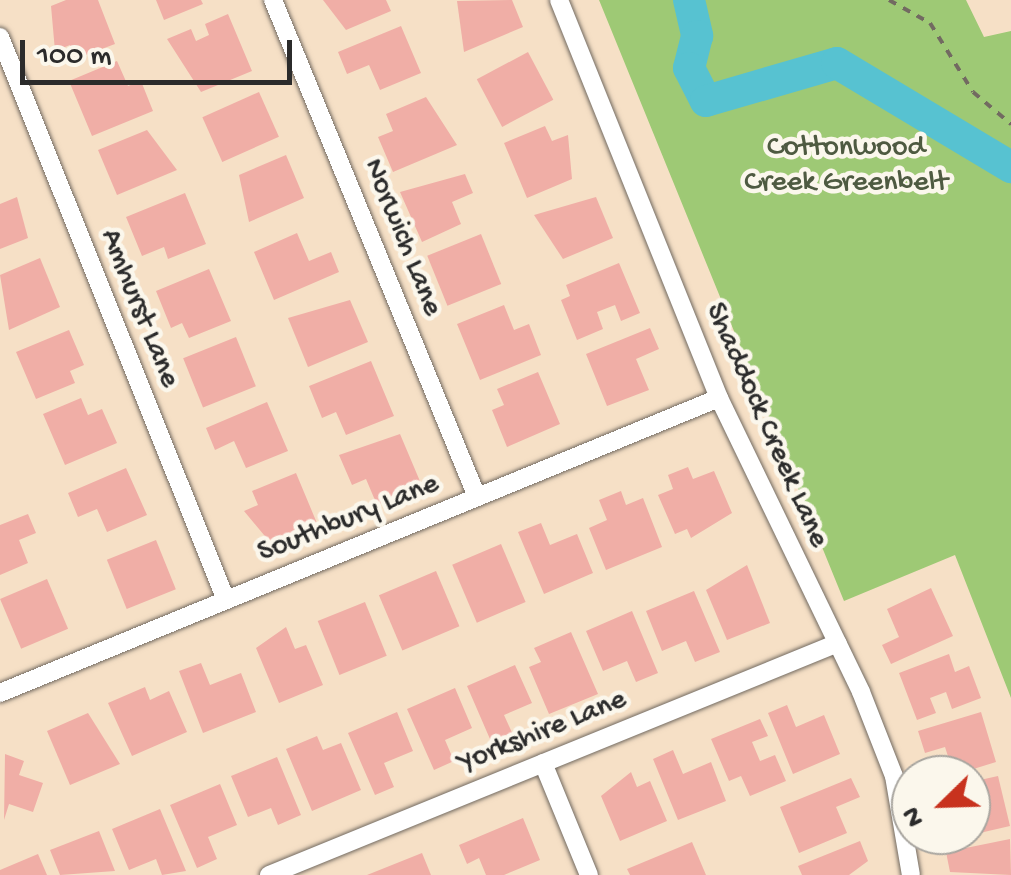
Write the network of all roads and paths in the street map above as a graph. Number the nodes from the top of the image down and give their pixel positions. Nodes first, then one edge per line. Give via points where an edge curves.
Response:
1 (273, 0) edge
2 (559, 0) edge
3 (889, 0) edge
4 (0, 37) edge
5 (1011, 124) edge
6 (720, 398) junction
7 (477, 498) junction
8 (226, 600) junction
9 (838, 643) junction
10 (0, 693) edge
11 (543, 763) junction
12 (312, 867) edge
13 (269, 875) edge
14 (589, 875) edge
15 (911, 875) edge

1 - 7 street, Norwich Lane
2 - 6 street, Shaddock Creek Lane
3 - 5 path via 930,23 972,92
4 - 8 street, Amhurst Lane
6 - 7 street, Southbury Lane
6 - 9 street, Shaddock Creek Lane
7 - 8 street, Southbury Lane
8 - 10 street, Southbury Lane
9 - 11 street, Yorkshire Lane
9 - 15 street, Shaddock Creek Lane via 894,776
11 - 12 street, Yorkshire Lane
11 - 14 street
12 - 13 street, Yorkshire Lane

